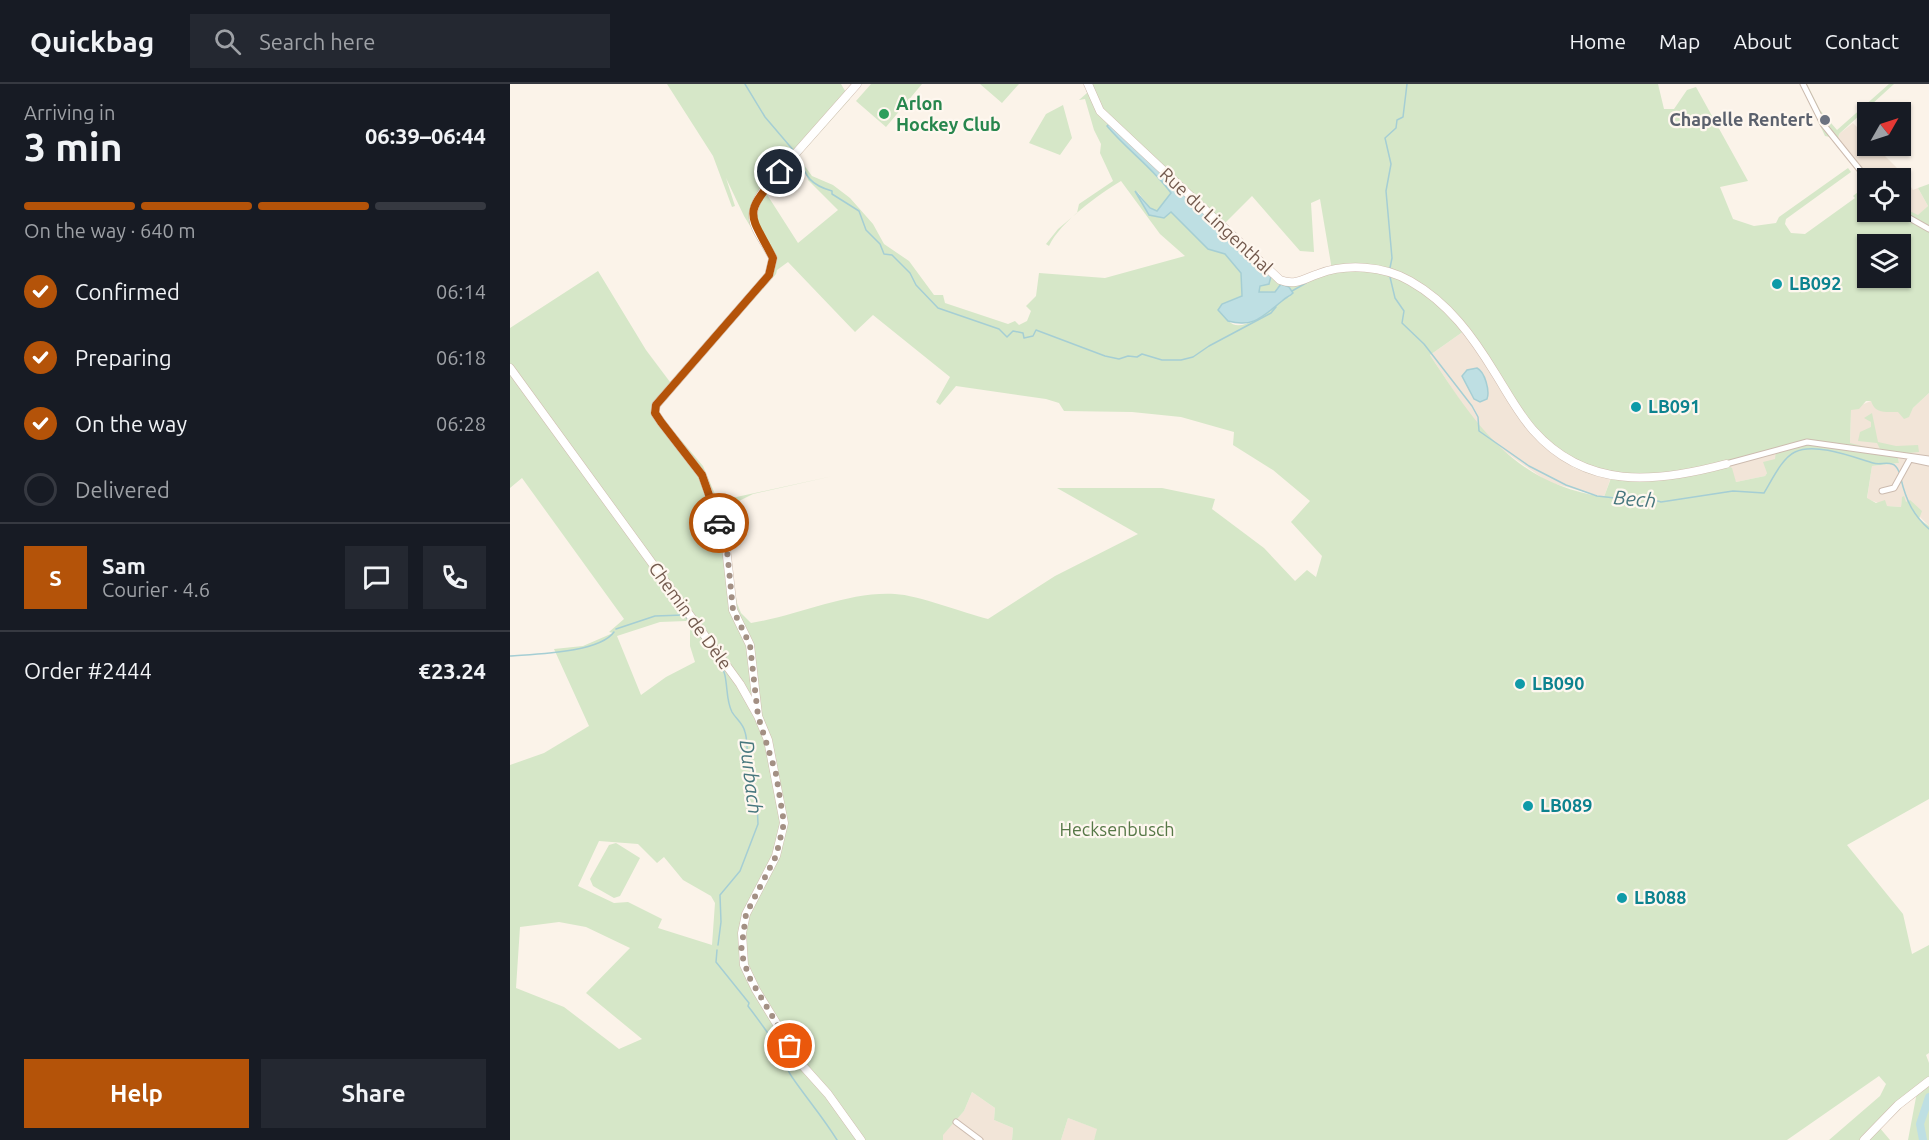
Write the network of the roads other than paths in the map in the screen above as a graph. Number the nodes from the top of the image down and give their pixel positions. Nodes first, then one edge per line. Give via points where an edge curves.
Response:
1 (857, 84) edge
2 (1088, 84) edge
3 (1803, 84) edge
4 (1858, 168) edge
5 (1911, 219) edge
6 (1929, 229) edge
7 (510, 369) edge
8 (1882, 452) junction
9 (1910, 459) junction
10 (1929, 461) edge
11 (1726, 464) joint
12 (1882, 491) dead end
13 (758, 716) junction
14 (1929, 1081) edge
15 (956, 1122) dead end
16 (861, 1140) edge
17 (980, 1140) edge
18 (1864, 1140) edge

1 - 13 street via 766,187 755,205 754,227 773,258 769,275 656,405 655,413 702,475 725,538 733,610 750,645
2 - 11 street, Rue du Lingenthal via 1100,111 1274,276 1292,284 1332,270 1366,267 1410,281 1434,298 1467,330 1525,421 1544,442 1583,469 1612,476 1653,476
3 - 4 street via 1823,124
5 - 6 street
7 - 13 street, Chemin de Dèle via 740,684
8 - 9 street
8 - 10 street
8 - 11 street via 1807,442
9 - 10 street
9 - 12 street via 1894,488
13 - 16 street, Chemin de Dèle via 776,774 784,823 776,856 746,914 742,958 756,990 802,1065
14 - 18 street
15 - 17 street

